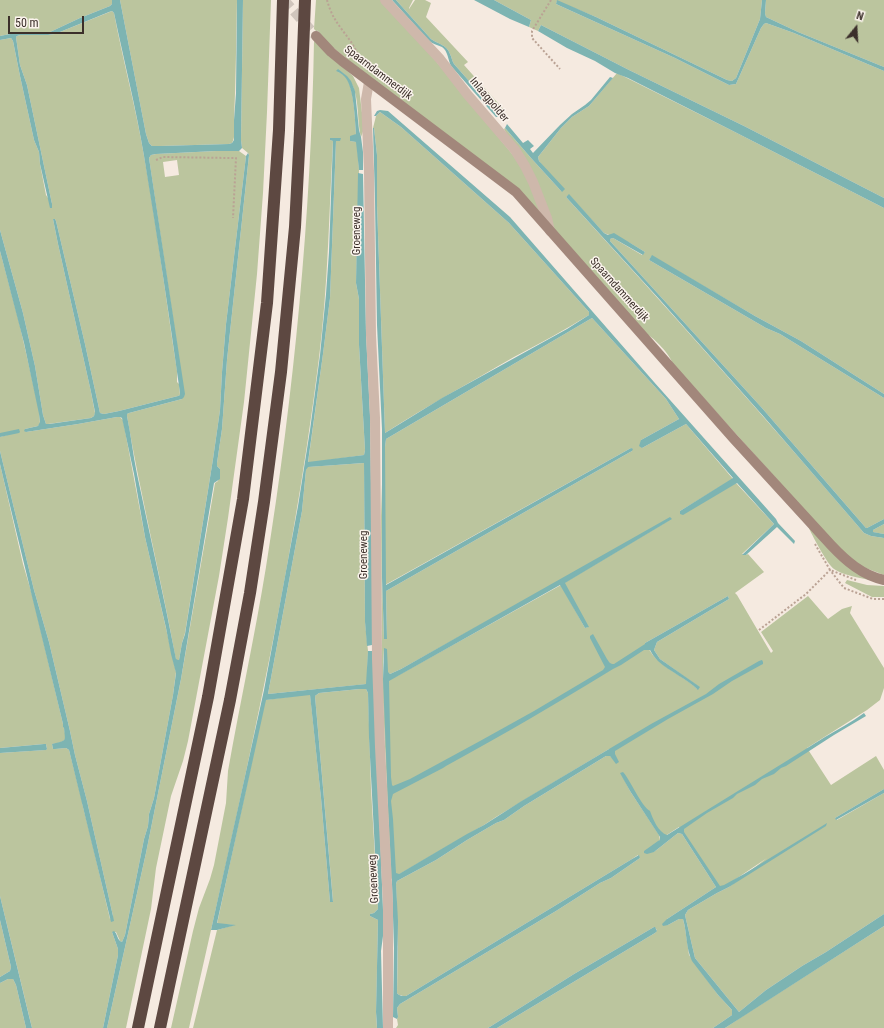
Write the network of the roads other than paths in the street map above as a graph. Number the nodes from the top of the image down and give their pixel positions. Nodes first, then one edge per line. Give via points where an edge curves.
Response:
1 (282, 0) edge
2 (305, 0) edge
3 (385, 0) edge
4 (316, 36) tunnel mouth
5 (369, 82) junction
6 (550, 231) junction
7 (884, 580) edge
8 (138, 1028) edge
9 (160, 1028) edge
10 (388, 1028) edge

1 - 8 highway via 279,130 267,303 243,499 208,697
2 - 9 highway via 294,227 281,372 264,502 230,700
3 - 6 street, Inlaagpolder via 440,59 515,150 533,182
4 - 5 street, Spaarndammerdijk
5 - 6 street, Spaarndammerdijk via 510,188
5 - 10 street, Groeneweg via 366,99 375,418 377,659 388,904
6 - 7 street, Spaarndammerdijk via 831,545 857,568 870,576

